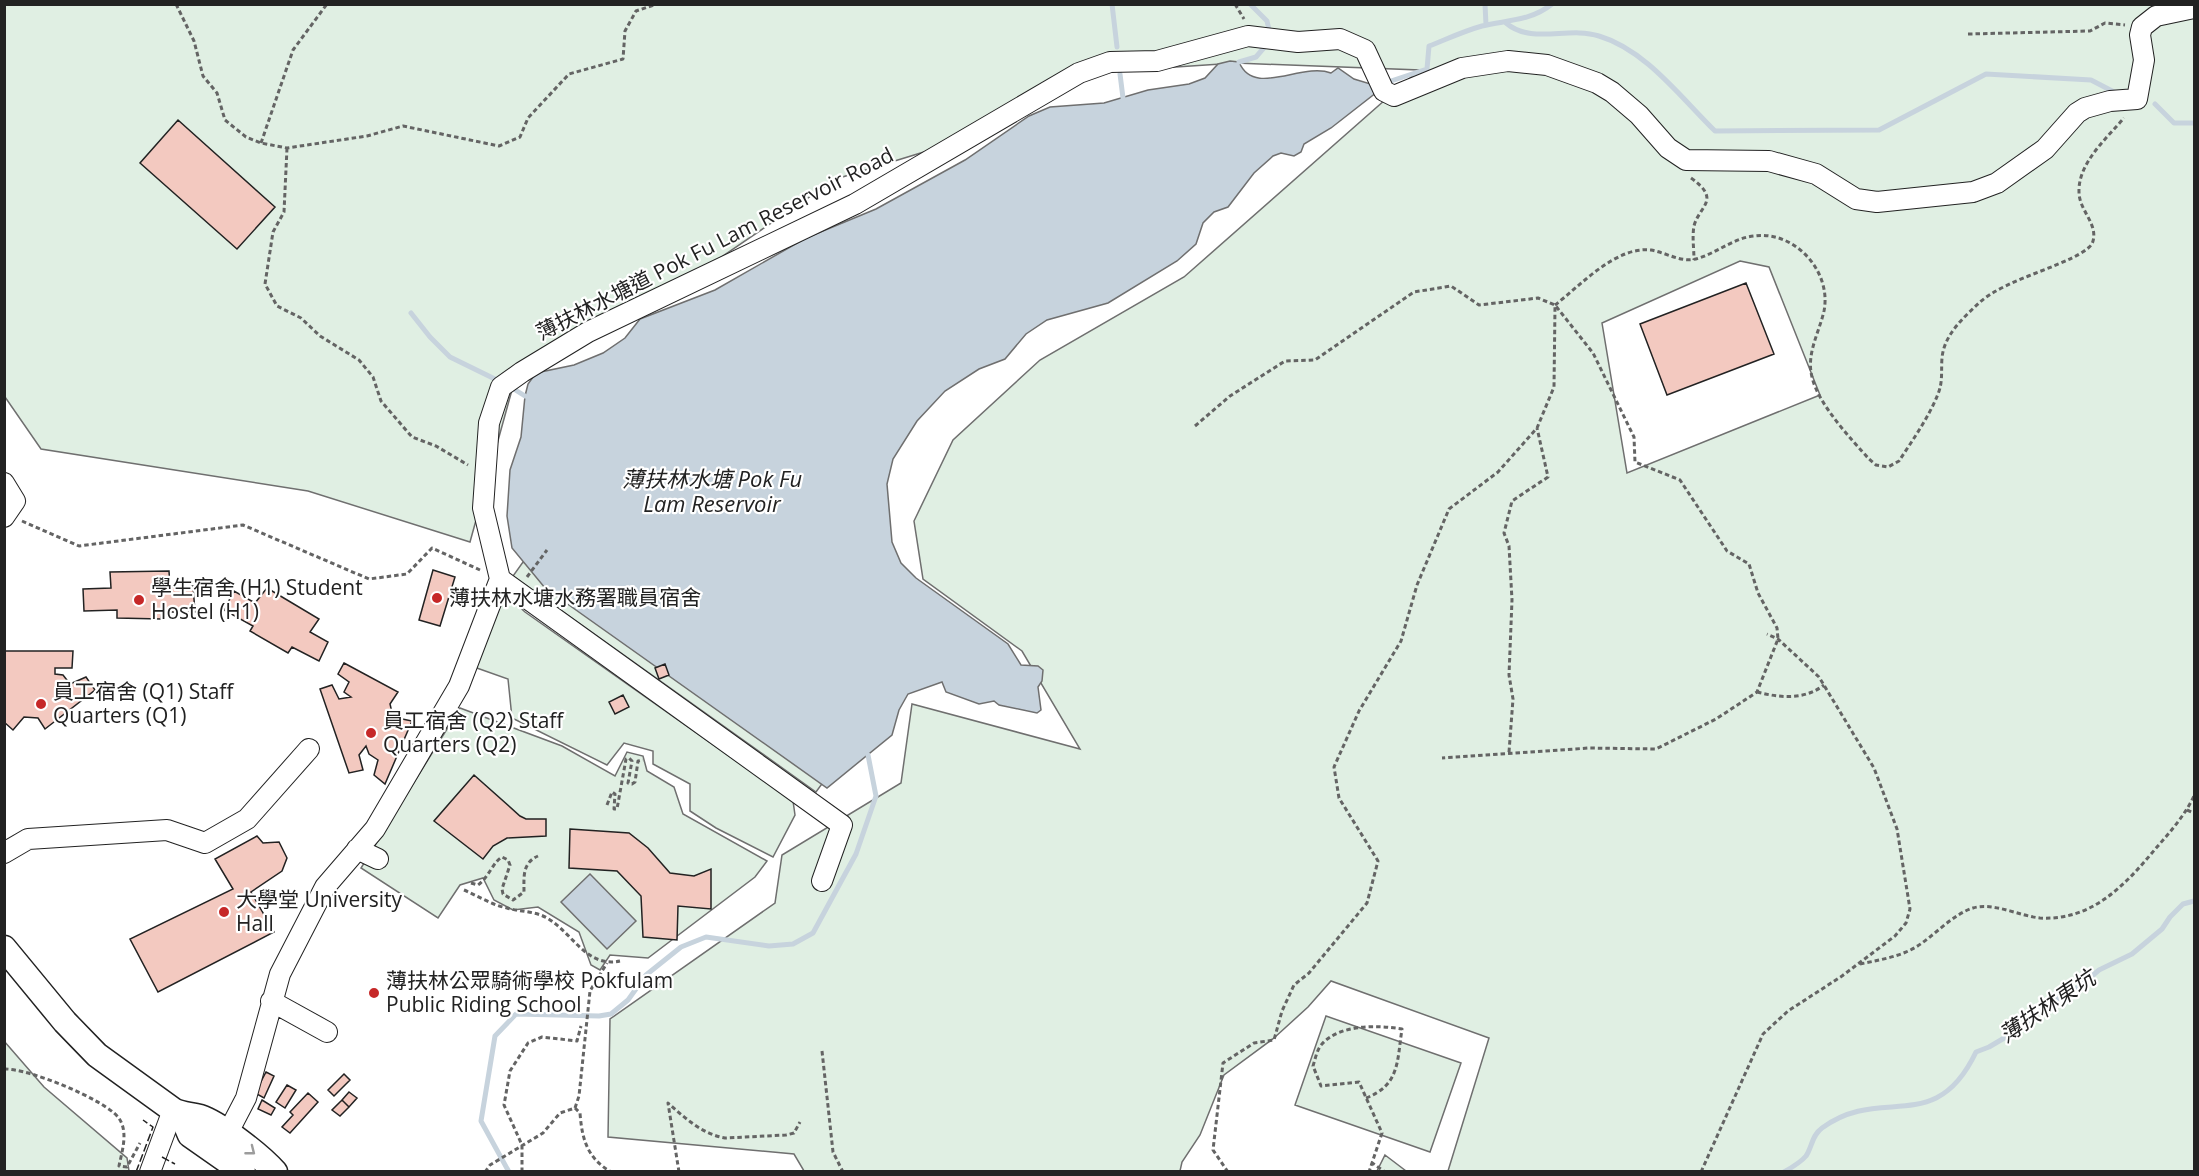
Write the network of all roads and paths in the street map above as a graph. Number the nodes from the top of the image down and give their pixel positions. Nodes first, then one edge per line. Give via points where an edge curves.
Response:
1 (176, 4) edge
2 (327, 4) edge
3 (657, 4) edge
4 (2194, 8) edge
5 (2142, 27) junction
6 (1968, 34) dead end
7 (2137, 99) junction
8 (261, 144) junction
9 (287, 148) junction
10 (1693, 161) junction
11 (1694, 260) junction
12 (1555, 305) junction
13 (1195, 426) dead end
14 (1537, 428) junction
15 (4, 483) edge
16 (484, 499) junction
17 (6, 516) edge
18 (547, 550) dead end
19 (500, 579) junction
20 (517, 591) junction
21 (1767, 634) dead end
22 (1778, 639) junction
23 (1824, 685) junction
24 (1757, 692) junction
25 (309, 749) dead end
26 (1509, 752) junction
27 (1442, 758) dead end
28 (644, 760) dead end
29 (2194, 796) edge
30 (607, 805) dead end
31 (2187, 810) junction
32 (2194, 813) edge
33 (357, 849) junction
34 (4, 853) edge
35 (537, 856) dead end
36 (378, 859) dead end
37 (822, 881) dead end
38 (471, 883) dead end
39 (464, 890) dead end
40 (4, 948) edge
41 (620, 961) dead end
42 (607, 963) junction
43 (1858, 965) junction
44 (271, 1002) junction
45 (581, 1026) dead end
46 (327, 1032) dead end
47 (822, 1050) dead end
48 (4, 1069) edge
49 (1366, 1098) junction
50 (575, 1108) junction
51 (177, 1112) junction
52 (800, 1122) dead end
53 (145, 1134) dead end
54 (223, 1143) junction
55 (520, 1146) junction
56 (1371, 1162) junction
57 (150, 1172) edge
58 (243, 1172) edge
59 (275, 1172) edge
60 (485, 1172) edge
61 (522, 1172) edge
62 (611, 1172) edge
63 (679, 1172) edge
64 (843, 1172) edge
65 (1228, 1172) edge
66 (1369, 1172) edge
67 (1385, 1172) edge
68 (1701, 1172) edge

1 - 8 path via 194,42 203,76 217,93 225,120
2 - 8 path via 293,50
3 - 9 path via 636,11 625,30 623,59 569,74 528,118 520,137 500,146 403,126 367,136
4 - 5 street via 2156,16
5 - 6 path via 2105,23 2090,31
5 - 7 street via 2144,60
7 - 10 street, 薄扶林水塘道 Pok Fu Lam Reservoir Road via 2085,108 2045,149 1996,183 1952,196 1867,202 1828,180 1789,166 1753,160
7 - 11 path via 2082,174 2080,198 2094,230 2092,244 2079,254 1994,291 1954,328 1943,350 1938,394 1899,461 1888,467 1869,459 1814,384 1811,358 1825,297 1819,275 1806,255 1780,238 1755,235
8 - 9 path
9 - 16 path via 284,212 273,232 265,284 277,306 301,318 320,336 359,360 373,377 381,401 412,436 481,471
10 - 11 path via 1701,174 1690,177 1706,197 1694,224
10 - 16 street, 薄扶林水塘道 Pok Fu Lam Reservoir Road via 1668,148 1612,92 1547,65 1508,61 1462,68 1394,96 1384,91 1360,46 1340,39 1298,42 1269,37 1157,61 1110,62 1078,73 855,204 588,332 514,377 501,387 489,423
11 - 12 path via 1649,250 1623,254
12 - 13 path via 1538,298 1479,305 1451,286 1414,292 1315,360 1285,361 1230,396
12 - 14 path via 1554,387
12 - 22 path via 1593,353 1634,436 1635,462 1680,480 1729,554 1747,562 1758,594 1777,628
14 - 26 path via 1548,477 1512,501 1504,533 1509,546 1512,600
14 - 65 path via 1498,472 1449,509 1417,585 1401,640 1359,711 1334,767 1339,798 1378,861 1367,903 1309,973 1294,985 1275,1040 1254,1043 1223,1063 1213,1150
15 - 17 street via 15,501
16 - 19 street, 薄扶林水塘道 Pok Fu Lam Reservoir Road
17 - 19 path via 79,546 243,525 369,579 407,574 432,548
18 - 20 path
19 - 20 street
19 - 33 street via 459,686 375,829
20 - 37 street via 842,825
21 - 22 path
22 - 23 path
22 - 24 path
23 - 24 path via 1814,693 1792,697
23 - 43 path via 1882,785 1897,829 1909,895 1910,909 1903,927
24 - 26 path via 1716,719 1656,749
25 - 34 street via 247,819 206,843 167,830 28,839
26 - 27 path
28 - 30 path via 638,761 632,784 628,783 632,761 626,759 618,809 614,809 612,792
29 - 31 path
31 - 32 path
31 - 43 path via 2124,885 2089,908 2043,918 1976,907 1908,952
33 - 36 street
33 - 44 street via 325,887 280,974
35 - 38 path via 526,865 524,892 513,900 503,894 510,865 502,857 486,879 478,885
39 - 42 path via 504,908 547,918 589,954
40 - 51 main road via 97,1055
41 - 42 path
42 - 50 path via 591,991
43 - 68 path via 1788,1011 1763,1034
44 - 46 street
44 - 54 street via 246,1098
45 - 55 path via 577,1041 542,1037 528,1043 515,1060 504,1106
47 - 64 path via 833,1152
48 - 53 path via 27,1073 93,1100 119,1118 124,1141 119,1166 127,1167
49 - 49 path via 1359,1082 1321,1086 1313,1066 1322,1044 1344,1031 1382,1026 1402,1029 1393,1080 1383,1092
49 - 56 path via 1382,1133
50 - 55 path via 560,1113 543,1133
50 - 62 path via 580,1113 582,1135 591,1155
51 - 54 main road via 190,1135
51 - 57 street
52 - 63 path via 794,1133 786,1135 715,1136 668,1104
54 - 58 main road
54 -> 59 main road
55 - 60 path
55 - 61 path
56 - 66 path
56 - 67 path

